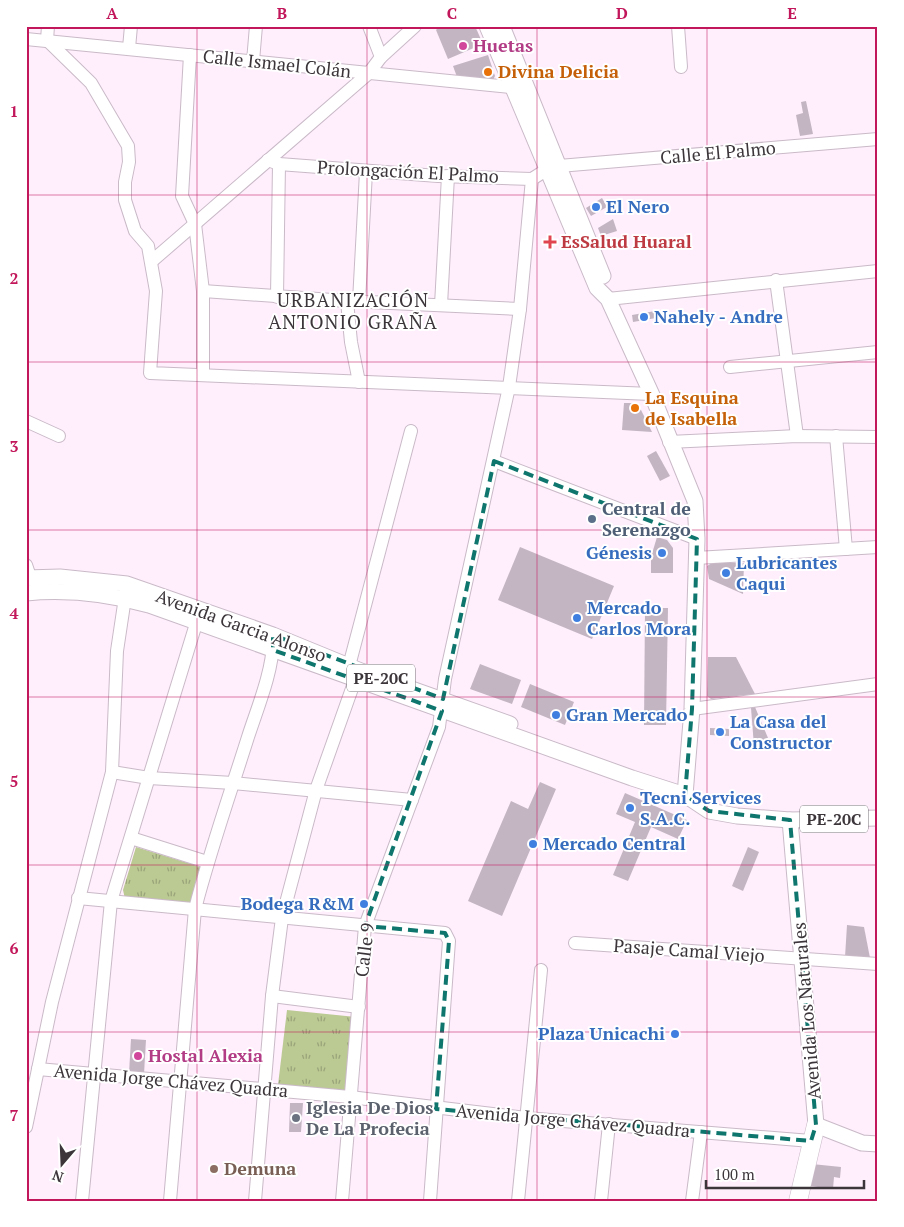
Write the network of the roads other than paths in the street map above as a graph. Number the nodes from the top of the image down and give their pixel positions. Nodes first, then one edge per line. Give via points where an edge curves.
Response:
1 (48, 26) edge
2 (130, 26) edge
3 (256, 26) edge
4 (369, 26) edge
5 (415, 26) edge
6 (487, 26) edge
7 (502, 26) edge
8 (678, 26) edge
9 (26, 39) edge
10 (47, 40) junction
11 (129, 48) junction
12 (190, 55) junction
13 (381, 57) junction
14 (253, 61) junction
15 (681, 67) dead end
16 (369, 73) junction
17 (512, 87) junction
18 (528, 89) junction
19 (878, 139) edge
20 (273, 162) junction
21 (552, 168) junction
22 (366, 172) junction
23 (448, 176) junction
24 (532, 179) junction
25 (195, 224) junction
26 (152, 261) junction
27 (878, 271) edge
28 (776, 280) junction
29 (202, 291) junction
30 (277, 297) junction
31 (608, 299) junction
32 (353, 301) junction
33 (441, 305) junction
34 (520, 309) junction
35 (878, 352) edge
36 (788, 361) junction
37 (730, 367) dead end
38 (203, 374) junction
39 (358, 382) junction
40 (509, 387) junction
41 (651, 394) junction
42 (26, 422) edge
43 (411, 431) dead end
44 (59, 436) dead end
45 (797, 436) junction
46 (836, 436) junction
47 (878, 437) edge
48 (670, 442) junction
49 (494, 461) junction
50 (696, 539) junction
51 (878, 547) edge
52 (846, 549) junction
53 (696, 558) junction
54 (27, 573) edge
55 (126, 591) junction
56 (26, 593) edge
57 (198, 616) junction
58 (273, 635) junction
59 (273, 650) junction
60 (349, 666) junction
61 (355, 680) junction
62 (878, 684) edge
63 (442, 705) junction
64 (692, 708) junction
65 (112, 772) junction
66 (149, 778) junction
67 (233, 783) junction
68 (316, 790) junction
69 (685, 795) junction
70 (412, 800) junction
71 (878, 818) edge
72 (790, 820) junction
73 (131, 838) junction
74 (207, 862) junction
75 (78, 898) junction
76 (111, 901) junction
77 (195, 909) junction
78 (282, 918) junction
79 (365, 926) junction
80 (575, 943) dead end
81 (803, 958) junction
82 (878, 964) edge
83 (541, 970) dead end
84 (272, 996) junction
85 (359, 1006) junction
86 (38, 1069) junction
87 (94, 1075) junction
88 (182, 1082) junction
89 (264, 1090) junction
90 (350, 1097) junction
91 (436, 1108) junction
92 (526, 1118) junction
93 (609, 1124) junction
94 (26, 1127) edge
95 (701, 1132) junction
96 (813, 1133) junction
97 (878, 1144) edge
98 (82, 1201) edge
99 (170, 1201) edge
100 (255, 1201) edge
101 (342, 1201) edge
102 (430, 1201) edge
103 (518, 1201) edge
104 (601, 1201) edge
105 (692, 1201) edge
106 (798, 1201) edge

1 - 10 street
2 - 11 street
3 - 14 street
4 - 13 street
5 - 13 street
6 - 17 main road
7 - 18 main road
8 - 15 street
9 - 10 street, Calle Ismael Colán
10 - 11 street, Calle Ismael Colán
10 - 26 street via 91,83 128,146 130,162 125,200 135,231 148,246
11 - 12 street, Calle Ismael Colán
12 - 14 street, Calle Ismael Colán
12 - 25 street via 182,196
13 - 16 street
14 - 16 street, Calle Ismael Colán
16 - 17 street, Calle Ismael Colán
16 - 20 street
17 - 18 street, Calle Ismael Colán
17 - 21 main road
18 - 21 main road
19 - 21 street, Calle El Palmo
20 - 22 street, Prolongación El Palmo
20 - 25 street
20 - 30 street
21 - 24 street
21 - 31 main road via 597,288
22 - 23 street, Prolongación El Palmo
22 - 32 street
23 - 24 street, Prolongación El Palmo
23 - 33 street
24 - 34 street, Calle 9
25 - 26 street
25 - 29 street
26 - 38 street via 156,292 150,373
27 - 28 street
28 - 31 street
28 - 36 street
29 - 30 street
29 - 38 street
30 - 32 street
31 - 41 main road
32 - 33 street
32 - 39 street via 351,342
33 - 34 street
34 - 40 street, Calle 9
35 - 36 street
36 - 37 street
36 - 45 street
38 - 39 street
39 - 40 street
40 - 41 street
40 - 49 street, Calle 9
41 - 48 main road
42 - 44 street
43 - 60 street
45 - 46 street
45 - 48 street
46 - 47 street
46 - 52 street
48 - 50 main road via 695,501
49 - 50 street
49 - 63 street, Calle 9
50 - 53 main road
51 - 52 street
52 - 53 street
53 - 64 main road
54 - 55 main road, PE-20C
55 - 56 main road, PE-20C
55 - 57 main road, Avenida Garcia Alonso / PE-20C
55 - 65 street via 117,650
57 - 58 main road, Avenida Garcia Alonso / PE-20C
57 - 59 main road, Avenida Garcia Alonso / PE-20C
57 - 66 street
58 - 59 street
58 - 60 main road, Avenida Garcia Alonso / PE-20C
59 - 61 main road, Avenida Garcia Alonso / PE-20C
59 - 67 street
60 - 63 main road, Avenida Garcia Alonso / PE-20C
61 - 63 main road, Avenida Garcia Alonso / PE-20C
61 - 68 street
62 - 64 street
63 - 69 main road, Avenida Garcia Alonso / PE-20C via 600,758 632,778
63 - 70 street, Calle 9 via 439,727
64 - 69 main road
65 - 66 street
65 - 75 street
66 - 67 street
66 - 73 street
67 - 68 street
67 - 74 street
68 - 70 street
68 - 78 street
69 - 72 main road, Avenida Garcia Alonso / PE-20C via 709,811
70 - 79 street, Calle 9
71 - 72 main road, PE-20C
72 - 81 main road, Avenida Los Naturales
73 - 74 street
73 - 76 street
74 - 77 street
75 - 76 street
75 - 86 street
76 - 77 street
76 - 87 street
77 - 78 street
77 - 88 street
78 - 79 street
78 - 84 street
79 - 85 street, Calle 9
79 - 91 street via 445,933 449,941
80 - 81 street, Pasaje Camal Viejo
81 - 82 street, Pasaje Camal Viejo
81 - 96 main road, Avenida Los Naturales
83 - 92 street
84 - 85 street
84 - 89 street
85 - 90 street, Calle 9
86 - 87 street, Avenida Jorge Chávez Quadra
86 - 94 street
87 - 88 street, Avenida Jorge Chávez Quadra
87 - 98 street
88 - 89 street, Avenida Jorge Chávez Quadra
88 - 99 street
89 - 90 street, Avenida Jorge Chávez Quadra
89 - 100 street
90 - 91 street, Avenida Jorge Chávez Quadra
90 - 101 street, Calle 9
91 - 92 street, Avenida Jorge Chávez Quadra
91 - 102 street
92 - 93 street, Avenida Jorge Chávez Quadra
92 - 103 street
93 - 95 street, Avenida Jorge Chávez Quadra
93 - 104 street
95 - 96 street, Avenida Jorge Chávez Quadra
95 - 105 street
96 - 97 main road
96 - 106 highway, Avenida Los Naturales

